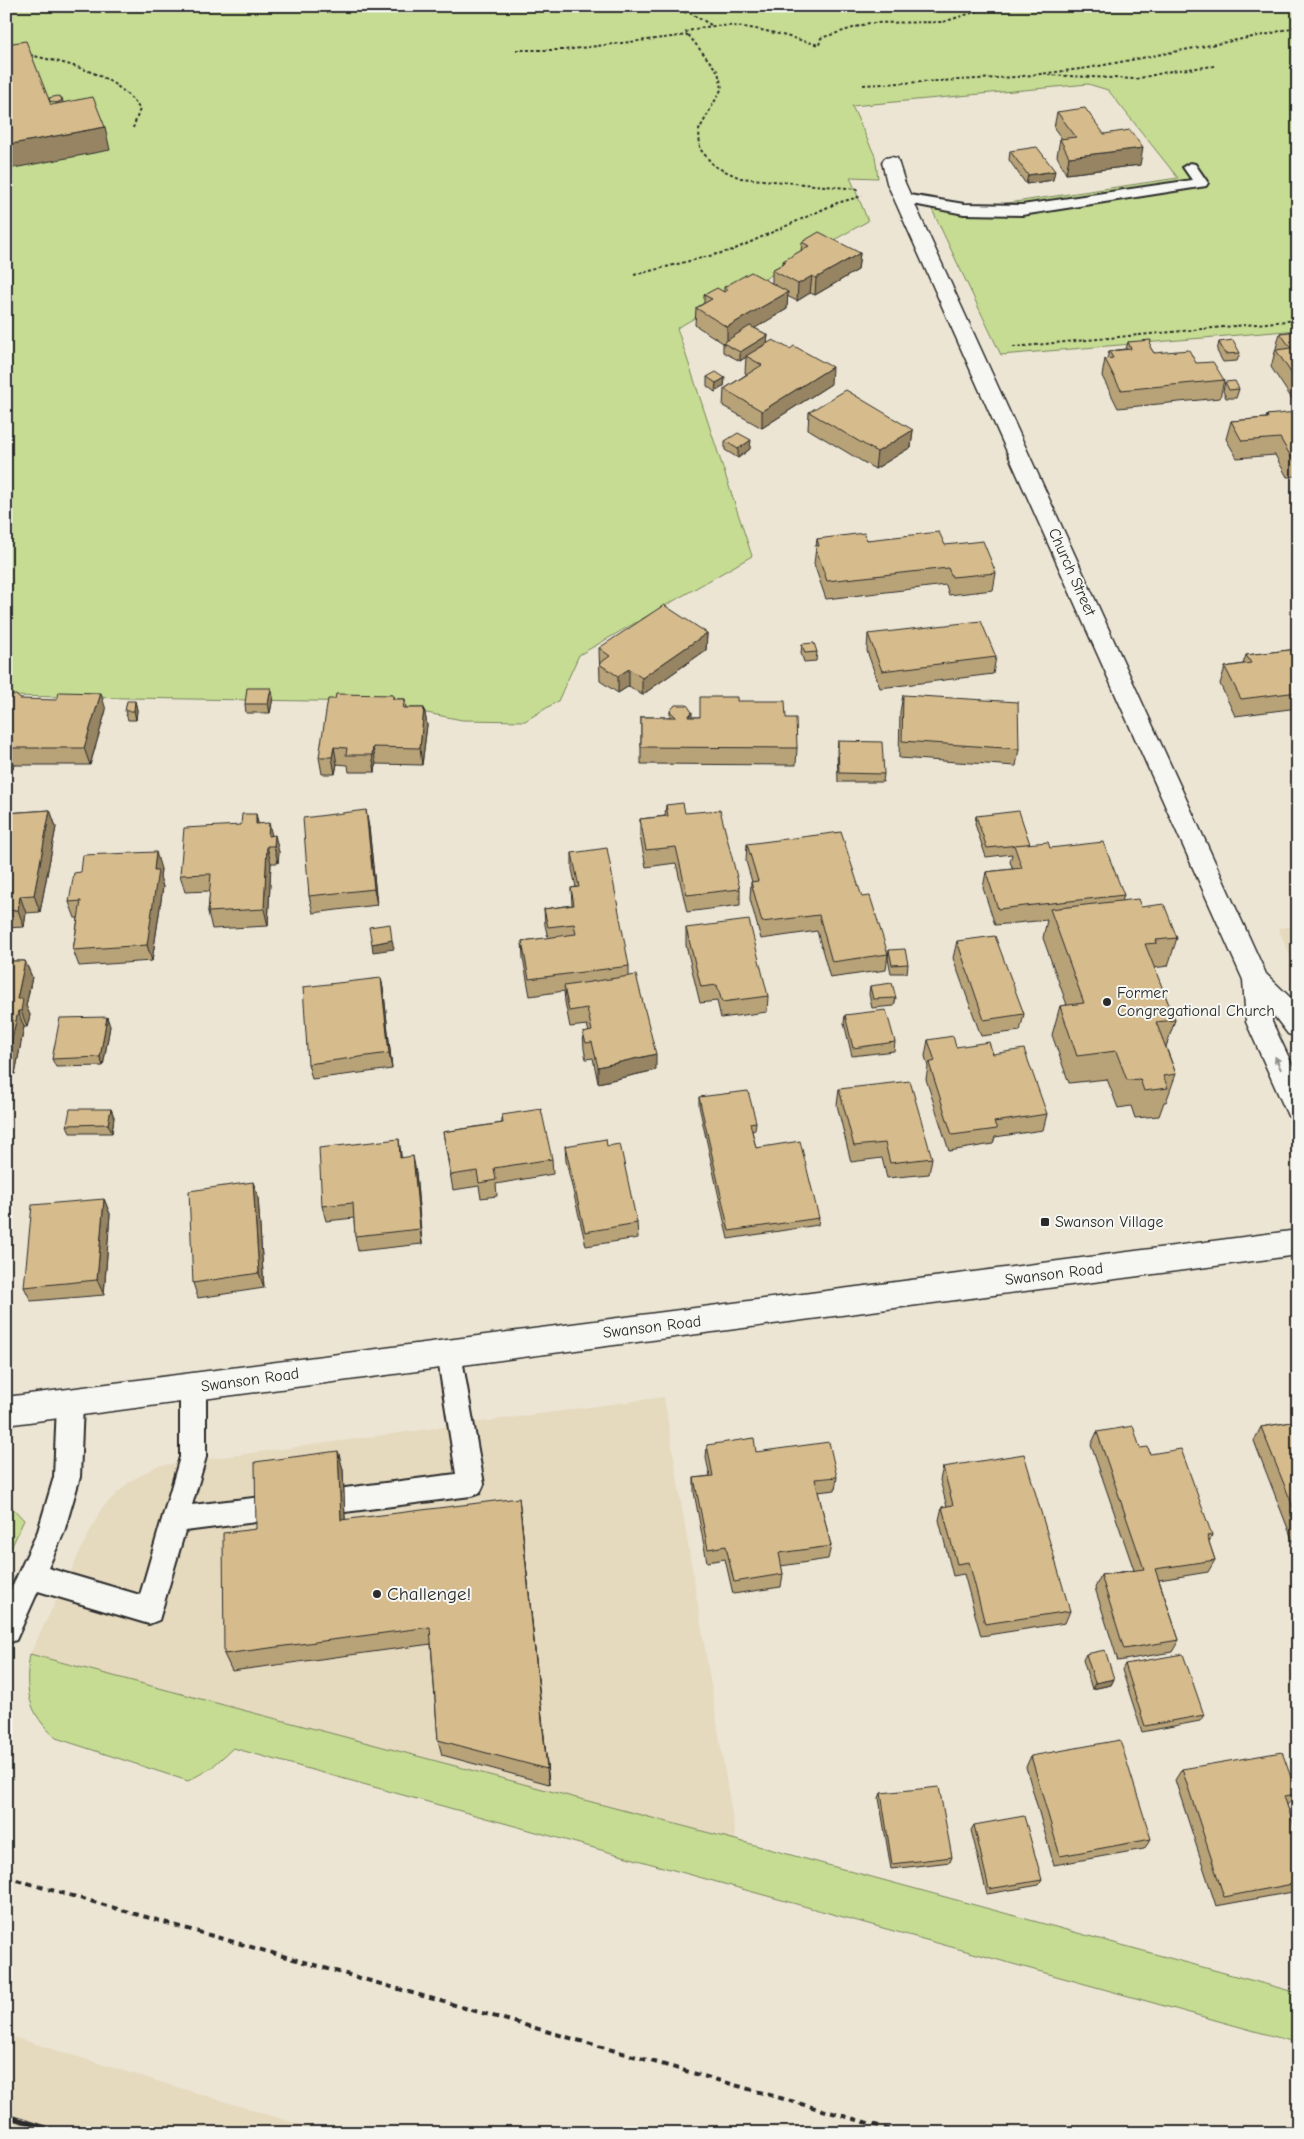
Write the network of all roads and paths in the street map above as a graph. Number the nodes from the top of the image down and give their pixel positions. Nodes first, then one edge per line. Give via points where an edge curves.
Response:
1 (585, 6) edge
2 (979, 6) edge
3 (712, 25) junction
4 (1298, 26) edge
5 (688, 34) junction
6 (516, 50) dead end
7 (21, 53) edge
8 (1214, 66) dead end
9 (1038, 74) junction
10 (863, 86) dead end
11 (133, 128) dead end
12 (891, 162) dead end
13 (1190, 167) dead end
14 (904, 198) junction
15 (634, 275) dead end
16 (1298, 320) edge
17 (972, 351) junction
18 (1256, 980) junction
19 (1298, 1026) edge
20 (1298, 1108) edge
21 (1298, 1242) edge
22 (449, 1353) junction
23 (192, 1387) junction
24 (70, 1404) junction
25 (6, 1411) edge
26 (345, 1500) dead end
27 (263, 1509) edge
28 (175, 1520) junction
29 (31, 1576) junction
30 (6, 1632) edge
31 (6, 1878) edge
32 (903, 2133) edge

1 - 3 path via 656,8 690,13
2 - 3 path via 981,10 943,22 870,23 821,38 819,45 727,25
3 - 5 path via 697,25 686,32
4 - 9 path via 1269,34
5 - 6 path via 564,50
5 - 15 path via 718,72 722,88 699,130 700,148 714,166 740,178 860,189 863,193 733,250
7 - 11 path via 98,73 134,98 140,109
8 - 9 path via 1136,79
9 - 10 path
12 - 14 street, Church Street
13 - 14 lane via 1201,183 1022,210 964,209
14 - 17 street, Church Street
16 - 17 path
17 - 18 street, Church Street
18 - 19 street, Church Street
20 -> 18 street, Church Street via 1259,1022
21 - 22 street, Swanson Road
22 - 23 street, Swanson Road
22 - 26 lane via 471,1484
23 - 24 street, Swanson Road
23 - 28 lane via 193,1458
24 - 25 street, Swanson Road
24 - 29 lane via 67,1477 51,1532
27 - 28 lane
28 - 29 lane via 150,1611
29 - 30 lane
31 - 32 path

